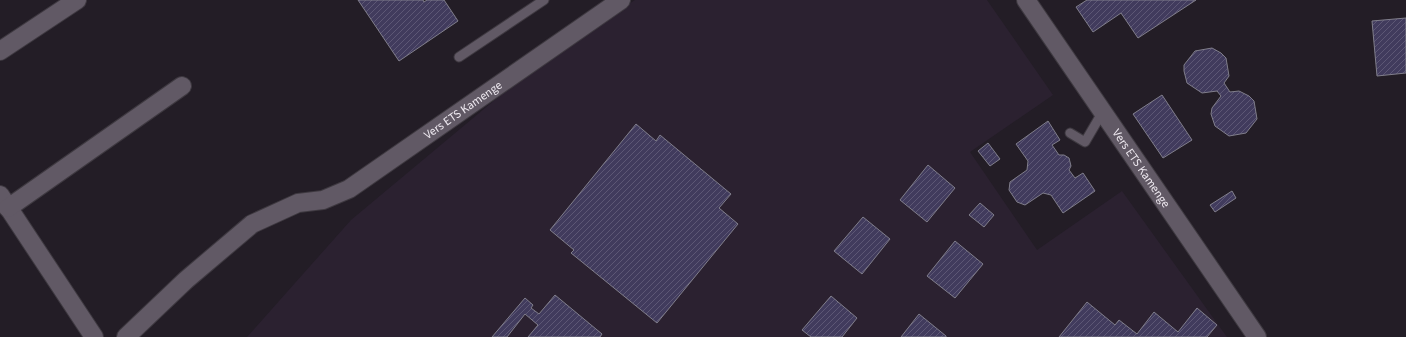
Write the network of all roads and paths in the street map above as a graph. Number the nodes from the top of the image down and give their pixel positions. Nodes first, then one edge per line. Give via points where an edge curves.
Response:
1 (77, 0) edge
2 (544, 0) edge
3 (621, 0) edge
4 (1026, 0) edge
5 (0, 51) edge
6 (459, 57) dead end
7 (182, 86) dead end
8 (1102, 113) junction
9 (1070, 133) dead end
10 (4, 201) edge
11 (94, 337) edge
12 (126, 337) edge
13 (1257, 337) edge

1 - 5 street
2 - 6 lane
3 - 12 street, Vers ETS Kamenge via 349,189 323,200 298,203 252,224 186,280
4 - 8 street, Vers ETS Kamenge
7 - 10 street
8 - 9 lane via 1085,142
8 - 13 street, Vers ETS Kamenge
10 - 11 street

